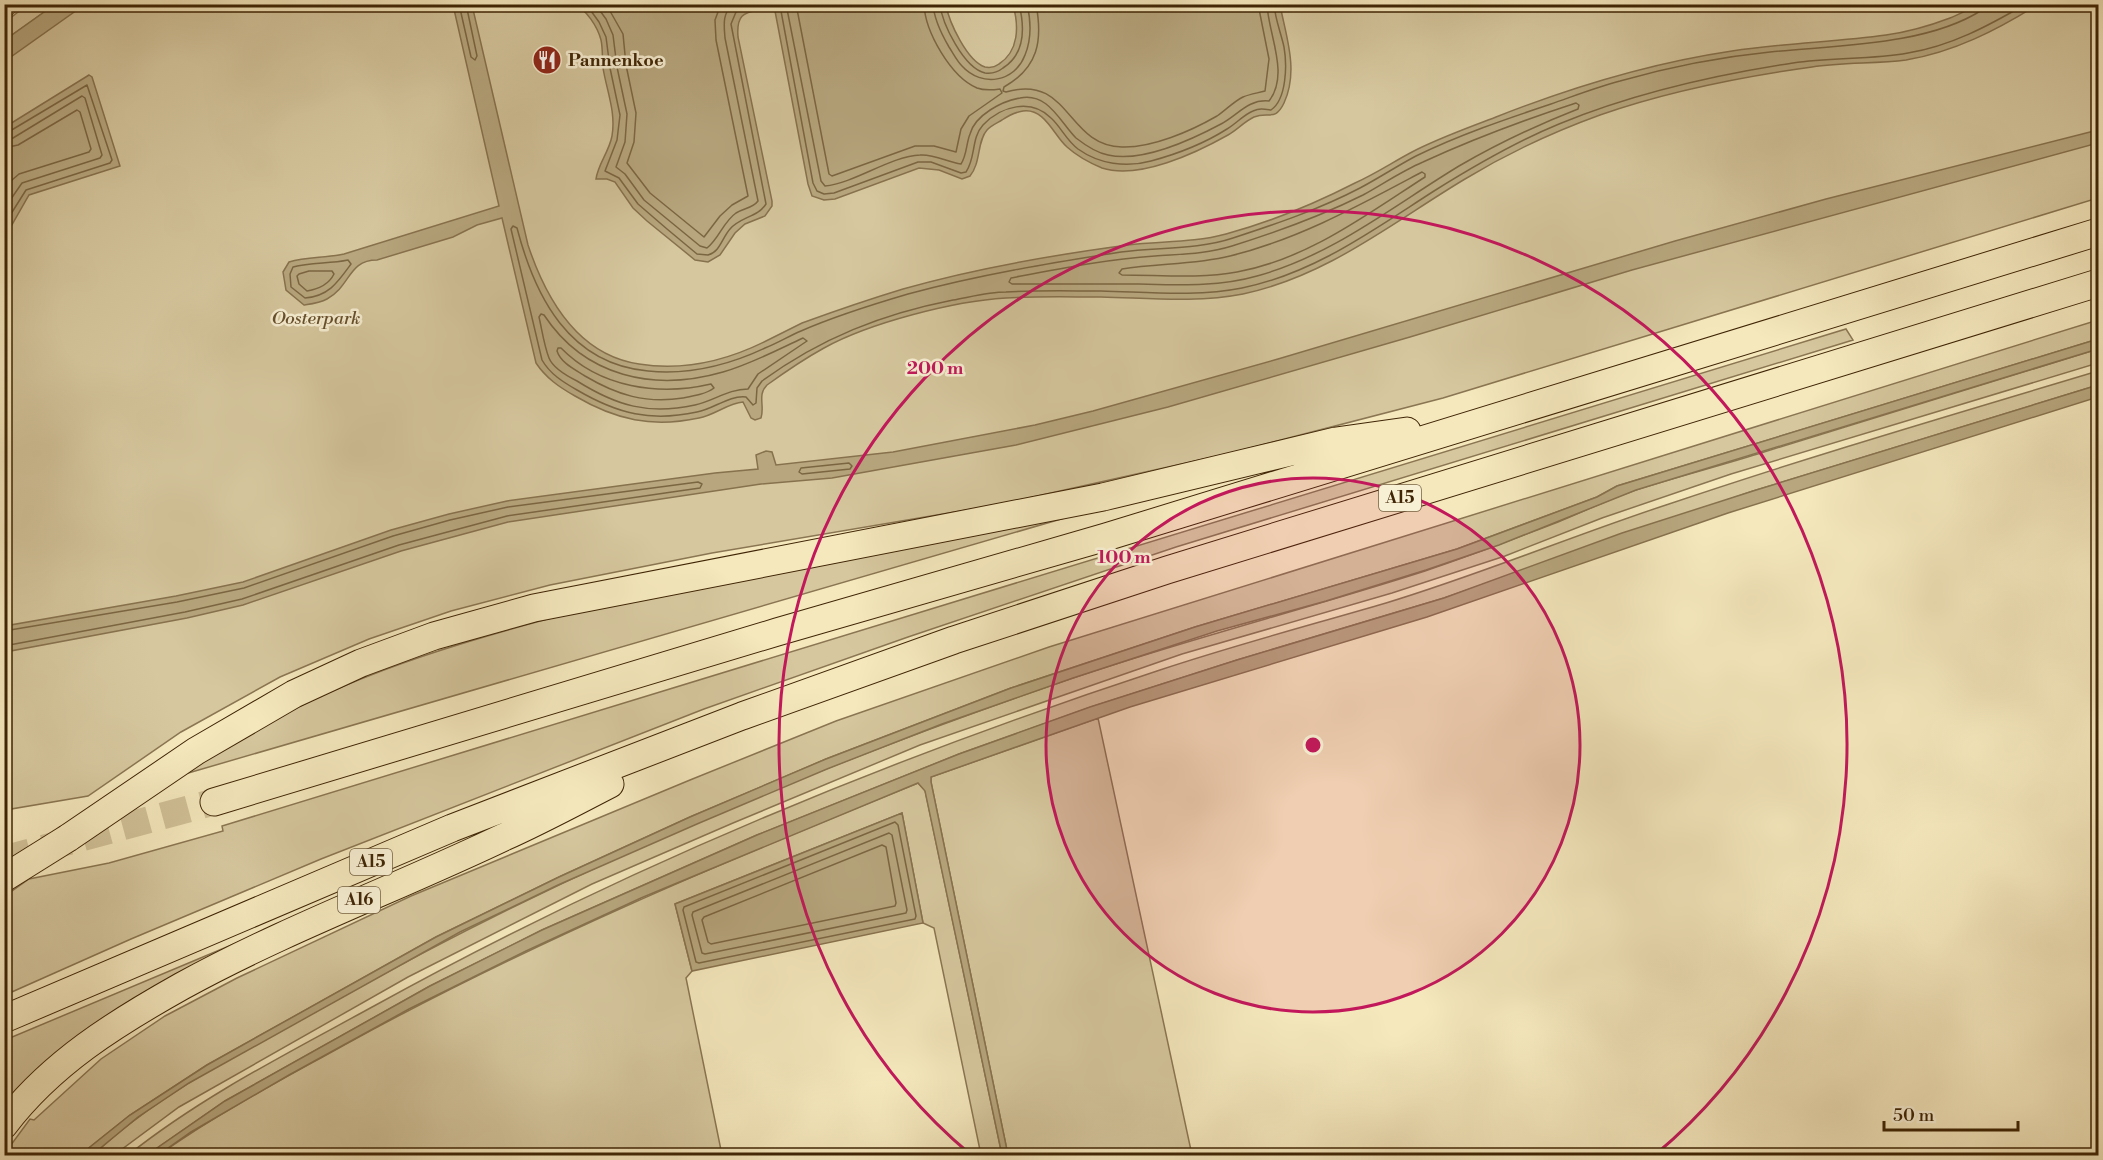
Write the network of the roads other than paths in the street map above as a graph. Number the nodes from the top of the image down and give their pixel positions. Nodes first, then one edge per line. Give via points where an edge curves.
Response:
1 (12, 4) edge
2 (4, 10) edge
3 (2098, 232) edge
4 (2098, 283) edge
5 (1485, 421) junction
6 (742, 717) junction
7 (214, 802) tunnel mouth
8 (4, 878) edge
9 (4, 1019) edge
10 (4, 1125) edge

1 - 2 street
3 - 5 highway
4 - 6 highway, A15 via 1167,570
5 - 7 highway
5 - 8 highway, bridge via 1336,441 1103,497 534,608 434,636 294,694 196,751
6 - 9 highway, A15 via 452,828
6 - 10 highway, A16 via 504,837 228,961 167,994 109,1028 59,1066

